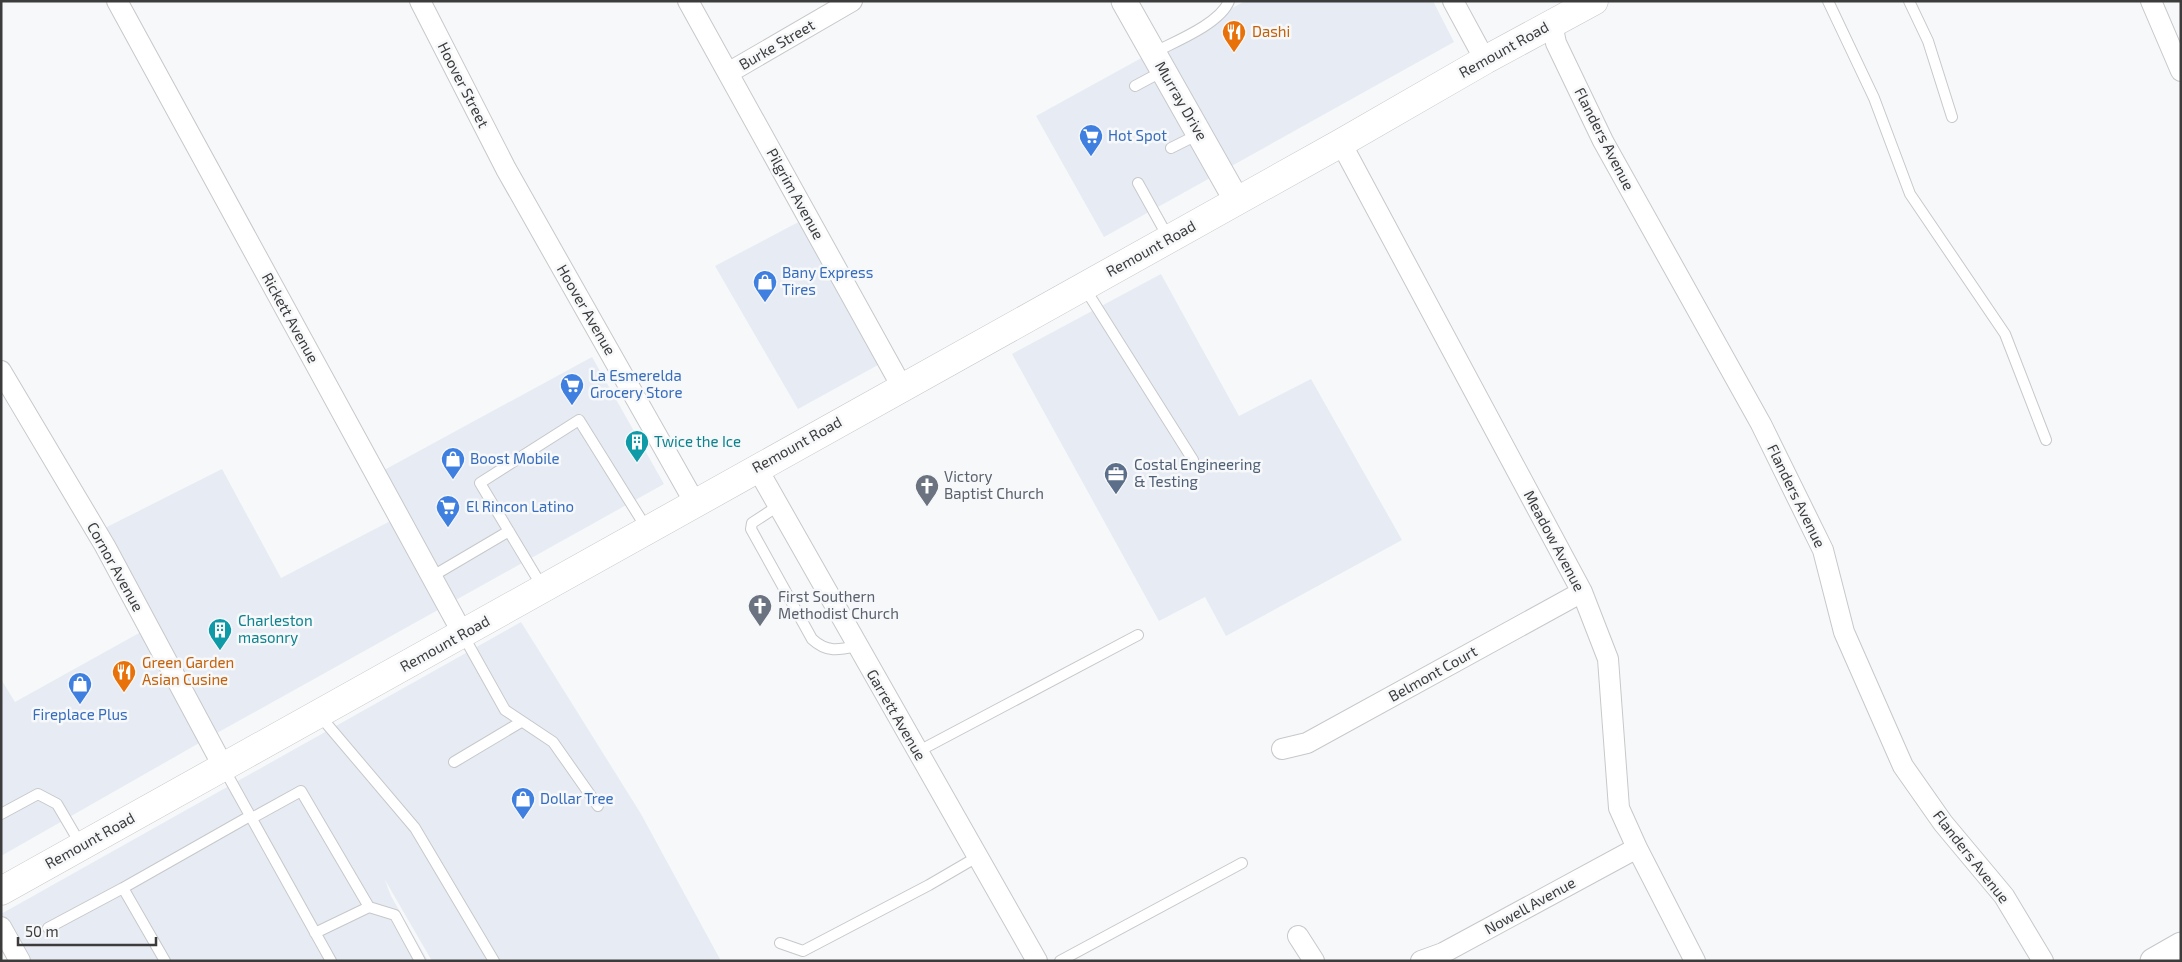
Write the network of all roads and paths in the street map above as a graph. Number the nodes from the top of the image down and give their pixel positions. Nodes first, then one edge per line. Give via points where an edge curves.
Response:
1 (117, 1) edge
2 (420, 1) edge
3 (688, 1) edge
4 (852, 1) edge
5 (1124, 1) edge
6 (1228, 1) edge
7 (1452, 1) edge
8 (1594, 1) edge
9 (1828, 1) edge
10 (1909, 1) edge
11 (2151, 1) edge
12 (1552, 24) junction
13 (1485, 60) junction
14 (1158, 62) junction
15 (2181, 71) edge
16 (728, 73) junction
17 (1135, 86) dead end
18 (1952, 117) dead end
19 (1199, 134) junction
20 (1341, 143) junction
21 (1171, 148) dead end
22 (506, 170) joint
23 (1138, 183) dead end
24 (1237, 201) junction
25 (1169, 238) junction
26 (1084, 286) junction
27 (1, 371) edge
28 (902, 387) junction
29 (2046, 440) dead end
30 (1193, 460) dead end
31 (757, 468) junction
32 (695, 503) junction
33 (778, 506) junction
34 (648, 530) junction
35 (509, 531) junction
36 (431, 577) junction
37 (543, 589) junction
38 (1582, 592) junction
39 (462, 634) junction
40 (1138, 635) dead end
41 (857, 646) junction
42 (319, 715) junction
43 (521, 722) junction
44 (1282, 749) dead end
45 (917, 752) junction
46 (454, 762) dead end
47 (223, 766) junction
48 (598, 806) dead end
49 (1, 814) edge
50 (251, 817) junction
51 (82, 846) junction
52 (1637, 848) junction
53 (977, 857) junction
54 (1242, 863) dead end
55 (124, 888) junction
56 (1, 890) edge
57 (369, 907) junction
58 (1, 927) edge
59 (48, 928) dead end
60 (315, 932) junction
61 (1298, 936) dead end
62 (780, 943) dead end
63 (2181, 945) edge
64 (2155, 960) edge
65 (20, 961) edge
66 (165, 961) edge
67 (331, 961) edge
68 (420, 961) edge
69 (494, 961) edge
70 (1037, 961) edge
71 (1060, 961) edge
72 (1314, 961) edge
73 (1421, 961) edge
74 (1695, 961) edge
75 (2043, 961) edge

1 - 36 street, Rickett Avenue
2 - 22 street, Hoover Street
3 - 16 street, Pilgrim Avenue
4 - 16 street, Burke Street
5 - 14 street, Murray Drive
6 - 14 lane via 1220,14
7 - 13 street
8 - 12 main road, Remount Road
9 - 29 lane via 1874,98 1910,194 2005,334
10 - 18 lane via 1928,41
11 - 15 street
12 - 13 main road, Remount Road
12 - 75 street, Flanders Avenue via 1556,43 1603,141 1761,424 1823,550 1844,632 1903,766 1943,823 2004,896
13 - 20 main road, Remount Road
14 - 17 lane
14 - 19 street, Murray Drive
16 - 28 street, Pilgrim Avenue
19 - 21 lane
19 - 24 street, Murray Drive
20 - 24 main road, Remount Road
20 - 38 street, Meadow Avenue
22 - 32 street, Hoover Avenue
23 - 25 lane
24 - 25 main road, Remount Road
25 - 26 main road, Remount Road
26 - 28 main road, Remount Road
26 - 30 lane
27 - 47 street, Cornor Avenue via 105,546
28 - 31 main road, Remount Road
31 - 32 main road, Remount Road
31 - 33 street, Garrett Avenue
32 - 34 main road, Remount Road
33 - 41 street, Garrett Avenue
33 - 41 lane via 752,523 751,529 812,639 828,650
34 - 35 lane via 579,420 480,483
34 - 37 main road, Remount Road
35 - 36 lane
35 - 37 lane
36 - 39 street, Rickett Avenue
37 - 39 main road, Remount Road
38 - 44 street, Belmont Court via 1307,743
38 - 52 street, Meadow Avenue via 1608,659 1619,808
39 - 42 main road, Remount Road
39 - 43 lane via 505,710
40 - 45 lane
41 - 45 street, Garrett Avenue
42 - 47 main road, Remount Road
42 - 69 lane via 416,828
43 - 46 lane
43 - 48 lane via 553,742
45 - 53 street, Garrett Avenue
47 - 50 lane
47 - 51 main road, Remount Road
49 - 51 lane via 38,794 57,804
50 - 55 lane
50 - 57 lane via 302,791
50 - 60 lane
51 - 56 main road, Remount Road
52 - 73 street, Nowell Avenue via 1443,953
52 - 74 street, Meadow Avenue
53 - 62 lane via 803,951
53 - 70 street, Garrett Avenue
54 - 71 lane
55 - 59 lane
55 - 66 lane
57 - 60 lane
57 - 68 lane via 395,915
58 - 65 street
60 - 67 lane
61 - 72 street
63 - 64 street

